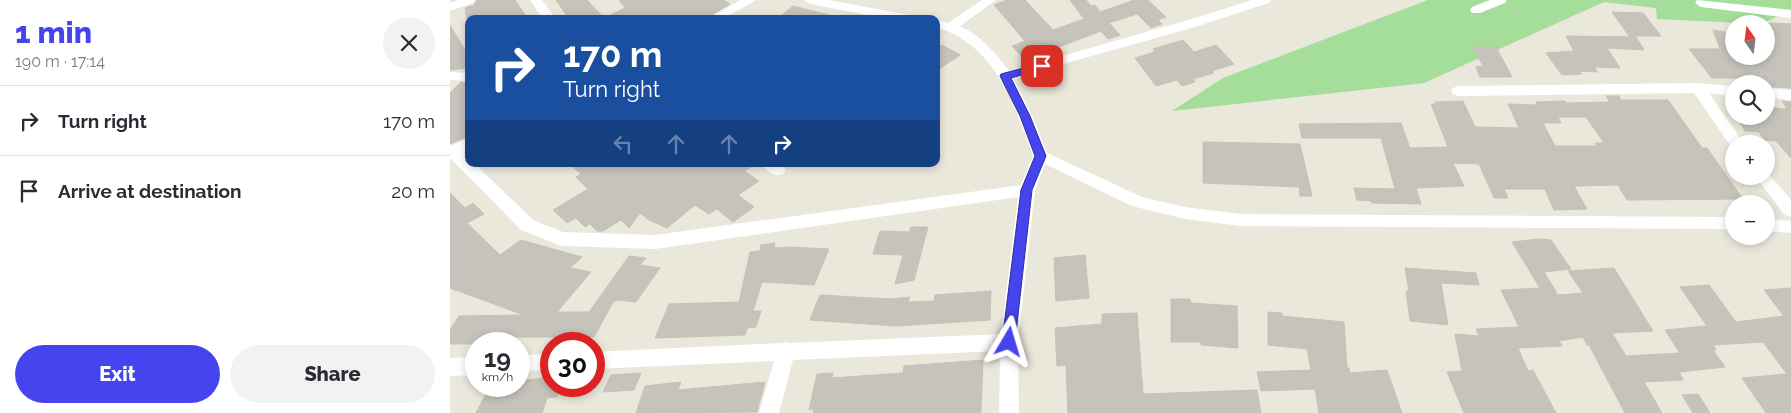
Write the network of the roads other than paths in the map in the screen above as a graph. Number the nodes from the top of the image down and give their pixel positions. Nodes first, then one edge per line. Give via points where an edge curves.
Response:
1 (469, 0) edge
2 (536, 0) edge
3 (750, 0) edge
4 (810, 0) edge
5 (990, 0) edge
6 (1266, 0) edge
7 (1502, 0) edge
8 (1701, 3) dead end
9 (450, 7) edge
10 (1476, 10) dead end
11 (1791, 14) edge
12 (547, 15) edge
13 (721, 15) edge
14 (888, 15) edge
15 (944, 25) edge
16 (450, 76) edge
17 (465, 76) edge
18 (1005, 76) junction
19 (1698, 88) junction
20 (1725, 90) edge
21 (1458, 91) dead end
22 (1775, 94) edge
23 (1791, 95) edge
24 (1731, 135) edge
25 (465, 145) edge
26 (451, 152) edge
27 (1040, 156) junction
28 (465, 165) edge
29 (467, 167) edge
30 (1770, 185) edge
31 (1027, 190) junction
32 (1791, 211) edge
33 (1725, 223) edge
34 (1775, 226) edge
35 (1791, 227) edge
36 (1009, 342) junction
37 (786, 350) junction
38 (605, 359) edge
39 (465, 366) edge
40 (450, 367) edge
41 (769, 413) edge
42 (1009, 413) edge

1 - 9 street
2 - 12 street
3 - 13 street
4 - 14 street
5 - 15 street
6 - 18 street
7 - 10 street
8 - 11 street
15 - 18 street via 972,36
16 - 17 street
18 - 27 street
19 - 20 street
19 - 21 street
19 - 24 street
22 - 23 street
25 - 26 street
26 - 28 street
27 - 31 street
27 - 33 street via 1138,202 1185,213 1242,220
29 - 31 street via 527,225 562,239 655,242
30 - 32 street
31 - 36 street
34 - 35 street
36 - 37 street
36 - 42 street
37 - 38 street
37 - 41 street
39 - 40 street

